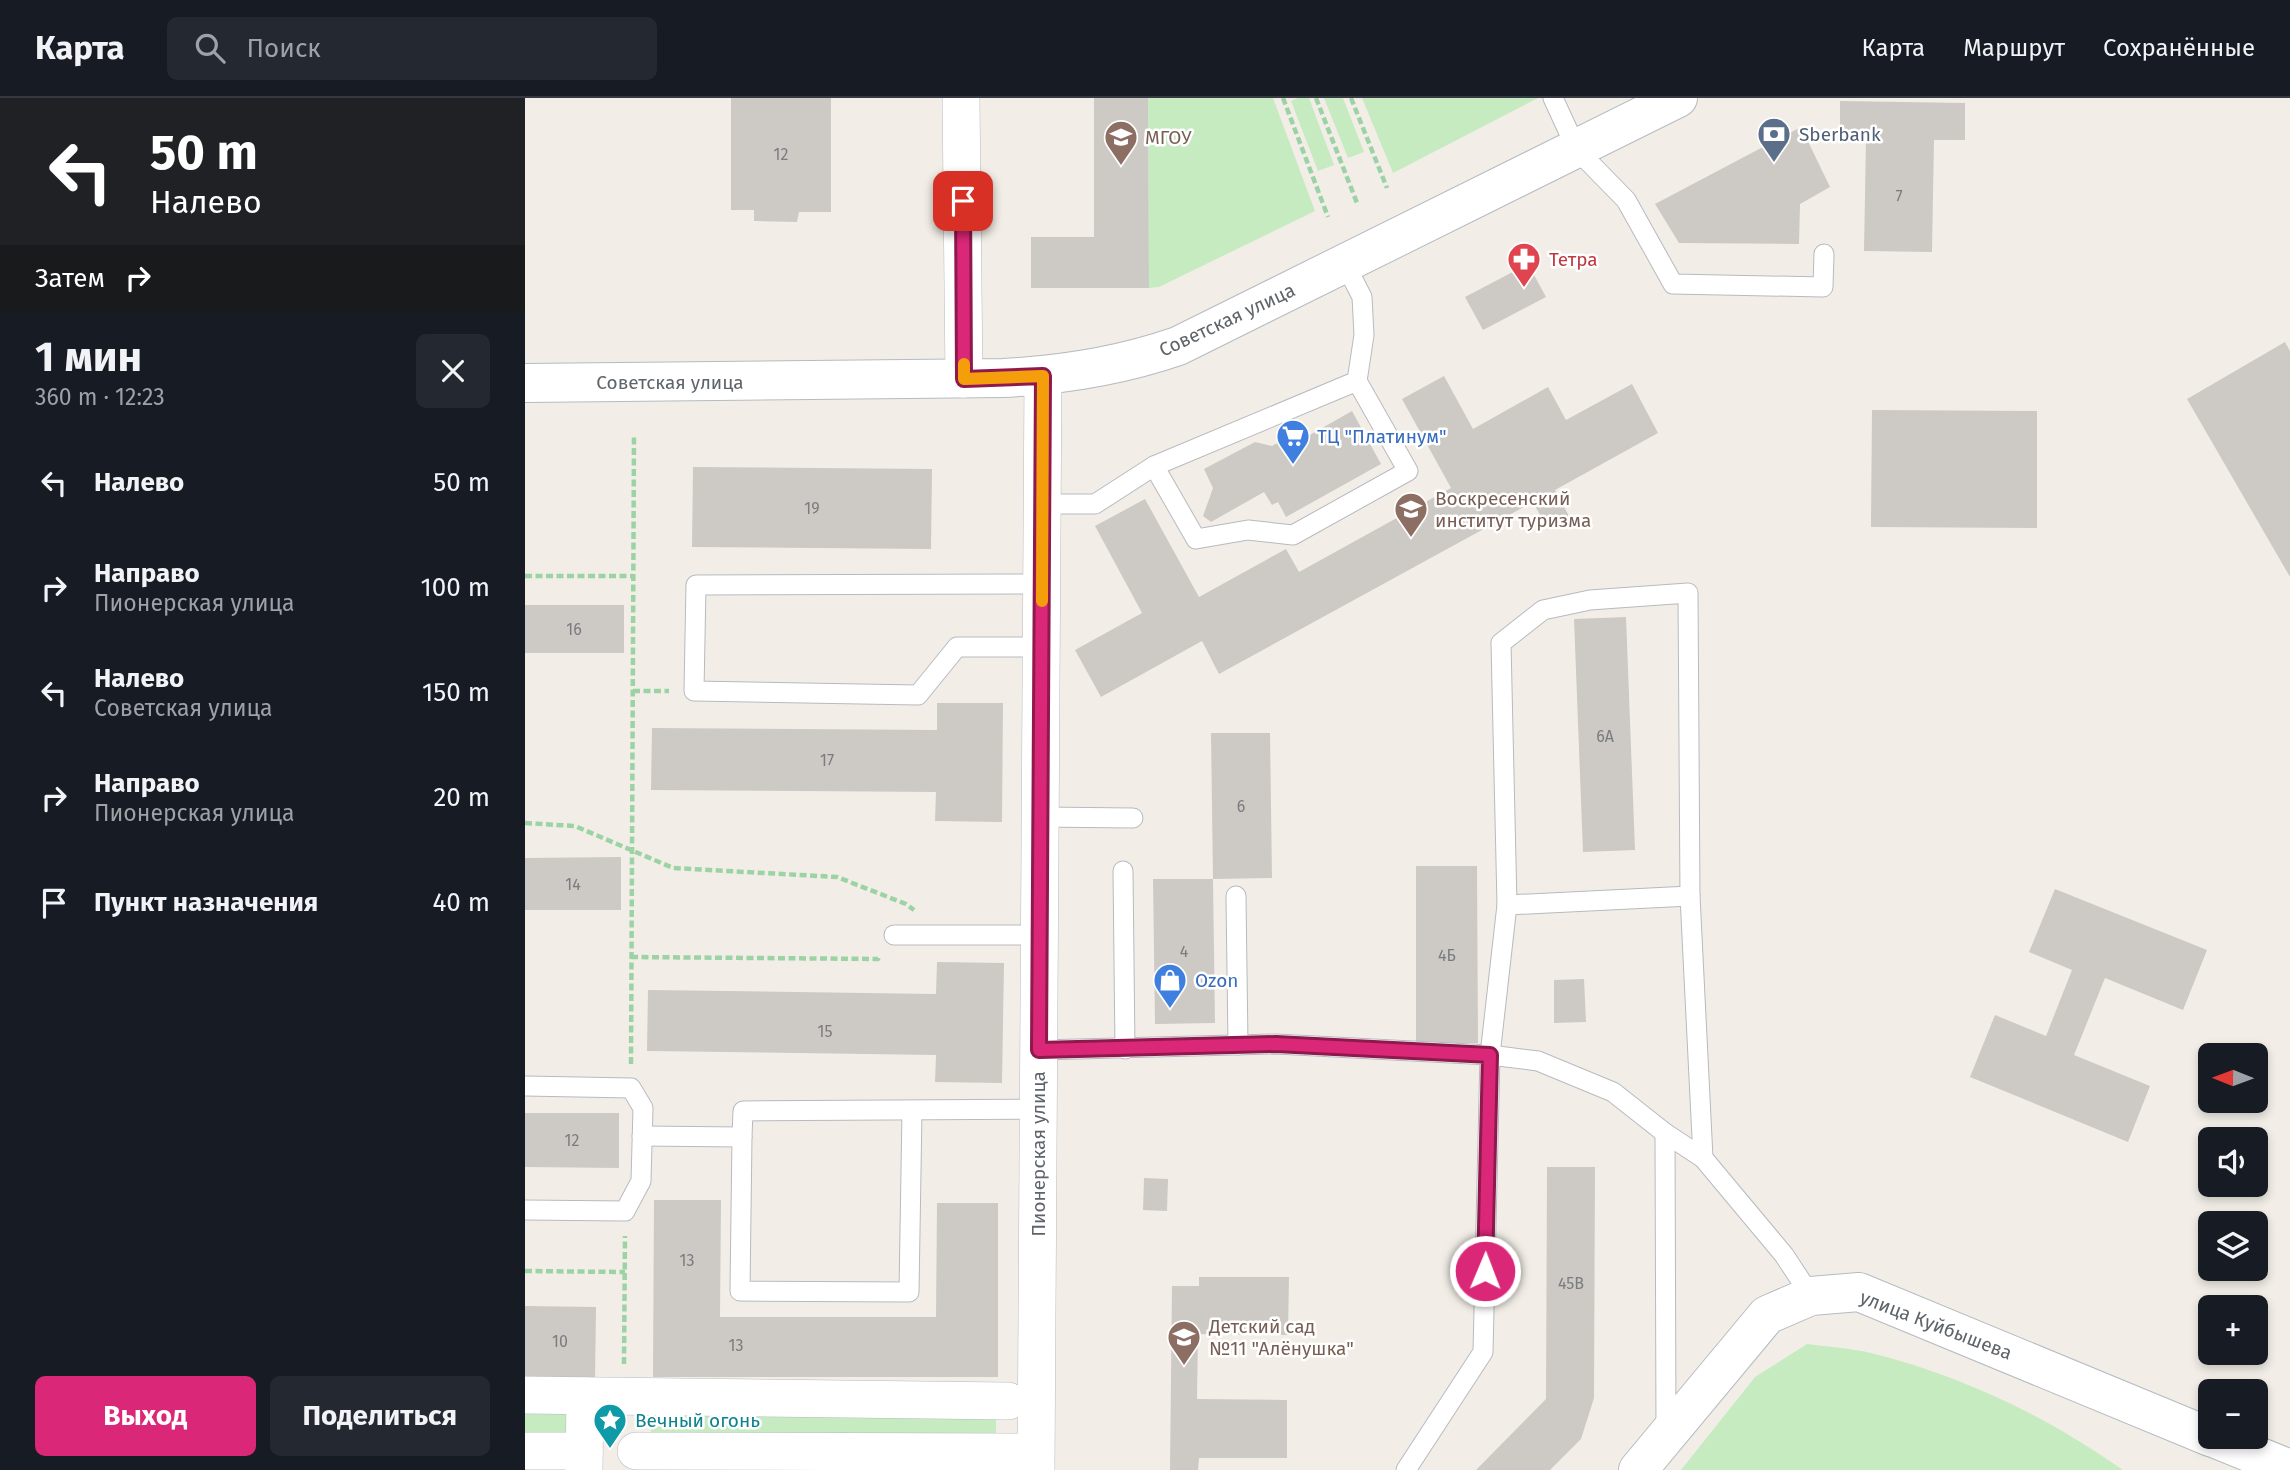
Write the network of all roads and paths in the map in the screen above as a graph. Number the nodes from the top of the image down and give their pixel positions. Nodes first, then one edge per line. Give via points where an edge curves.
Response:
1 (961, 98) edge
2 (1283, 98) edge
3 (1316, 98) edge
4 (1351, 98) edge
5 (1553, 98) edge
6 (1678, 98) edge
7 (1577, 150) junction
8 (1387, 188) dead end
9 (1357, 203) dead end
10 (1328, 217) dead end
11 (1824, 254) dead end
12 (1345, 264) junction
13 (1043, 376) junction
14 (964, 379) junction
15 (1357, 381) junction
16 (525, 383) edge
17 (634, 435) dead end
18 (1154, 466) junction
19 (1042, 504) junction
20 (525, 576) edge
21 (633, 576) junction
22 (1042, 584) junction
23 (1041, 647) junction
24 (633, 691) junction
25 (694, 691) junction
26 (1040, 817) junction
27 (1133, 818) dead end
28 (525, 823) edge
29 (632, 849) junction
30 (1123, 871) dead end
31 (1235, 896) dead end
32 (1690, 896) junction
33 (1507, 905) junction
34 (894, 934) joint
35 (947, 935) junction
36 (1040, 935) junction
37 (631, 957) junction
38 (1238, 1045) junction
39 (1125, 1049) junction
40 (1039, 1050) junction
41 (1490, 1055) junction
42 (525, 1086) edge
43 (631, 1088) junction
44 (1039, 1109) junction
45 (912, 1111) junction
46 (1665, 1133) junction
47 (642, 1136) junction
48 (742, 1137) junction
49 (1703, 1158) junction
50 (525, 1210) edge
51 (625, 1211) junction
52 (525, 1271) edge
53 (625, 1272) junction
54 (1811, 1296) junction
55 (525, 1395) edge
56 (585, 1396) junction
57 (631, 1396) junction
58 (1007, 1401) dead end
59 (2198, 1432) edge
60 (1666, 1436) junction
61 (2241, 1449) edge
62 (525, 1451) edge
63 (584, 1460) edge
64 (636, 1460) edge
65 (1027, 1461) edge
66 (2290, 1469) edge
67 (1406, 1470) edge
68 (1638, 1470) edge

1 - 14 street
2 - 10 path
3 - 9 path
4 - 8 path
5 - 7 lane
6 - 7 street, Советская улица
7 - 11 lane via 1626,200 1673,284 1823,286
7 - 12 street, Советская улица
12 - 13 street, Советская улица via 1178,346 1102,367
12 - 15 lane via 1362,298 1364,335
13 - 14 street, Советская улица
13 - 19 street, Пионерская улица
14 - 16 street, Советская улица
15 - 18 lane
15 - 18 lane via 1408,471 1293,535 1248,530 1196,539
17 - 21 path
18 - 19 lane via 1095,504
19 - 22 street, Пионерская улица
20 - 21 path
21 - 24 path
22 - 23 street, Пионерская улица
22 - 25 lane via 696,585
23 - 25 lane via 957,647 919,695
23 - 26 street, Пионерская улица
24 - 25 path
24 - 29 path
26 - 27 lane
26 - 36 street, Пионерская улица
28 - 29 path via 575,826
29 - 35 path via 673,868 837,877 906,904
29 - 37 path
30 - 39 lane
31 - 38 lane
32 - 33 lane
32 - 33 lane via 1688,593 1590,600 1543,610 1501,643
32 - 49 lane
33 - 41 lane
34 - 35 lane
34 - 37 path via 877,959
35 - 36 lane
36 - 40 street, Пионерская улица
37 - 43 path
38 - 39 lane
38 - 41 lane
39 - 40 lane
40 - 44 street, Пионерская улица
41 - 46 lane via 1538,1061 1613,1092
41 - 67 lane via 1483,1352
42 - 43 lane
43 - 47 lane via 643,1108
44 - 45 lane
44 - 65 street, Пионерская улица
45 - 48 lane via 743,1111
45 - 48 lane via 909,1292 740,1291
46 - 49 lane
46 - 60 lane
47 - 48 lane
47 - 51 lane via 641,1181
49 - 54 lane via 1784,1255
50 - 51 lane
51 - 53 path
52 - 53 path
53 - 57 path
54 - 59 street, улица Куйбышева via 1859,1292
54 - 60 street, улица Куйбышева via 1767,1315
55 - 56 street
56 - 57 street
56 - 63 street
57 - 58 street
57 - 64 street
60 - 68 street, улица Куйбышева
61 - 66 street, улица Куйбышева
62 - 63 street
64 - 65 street

